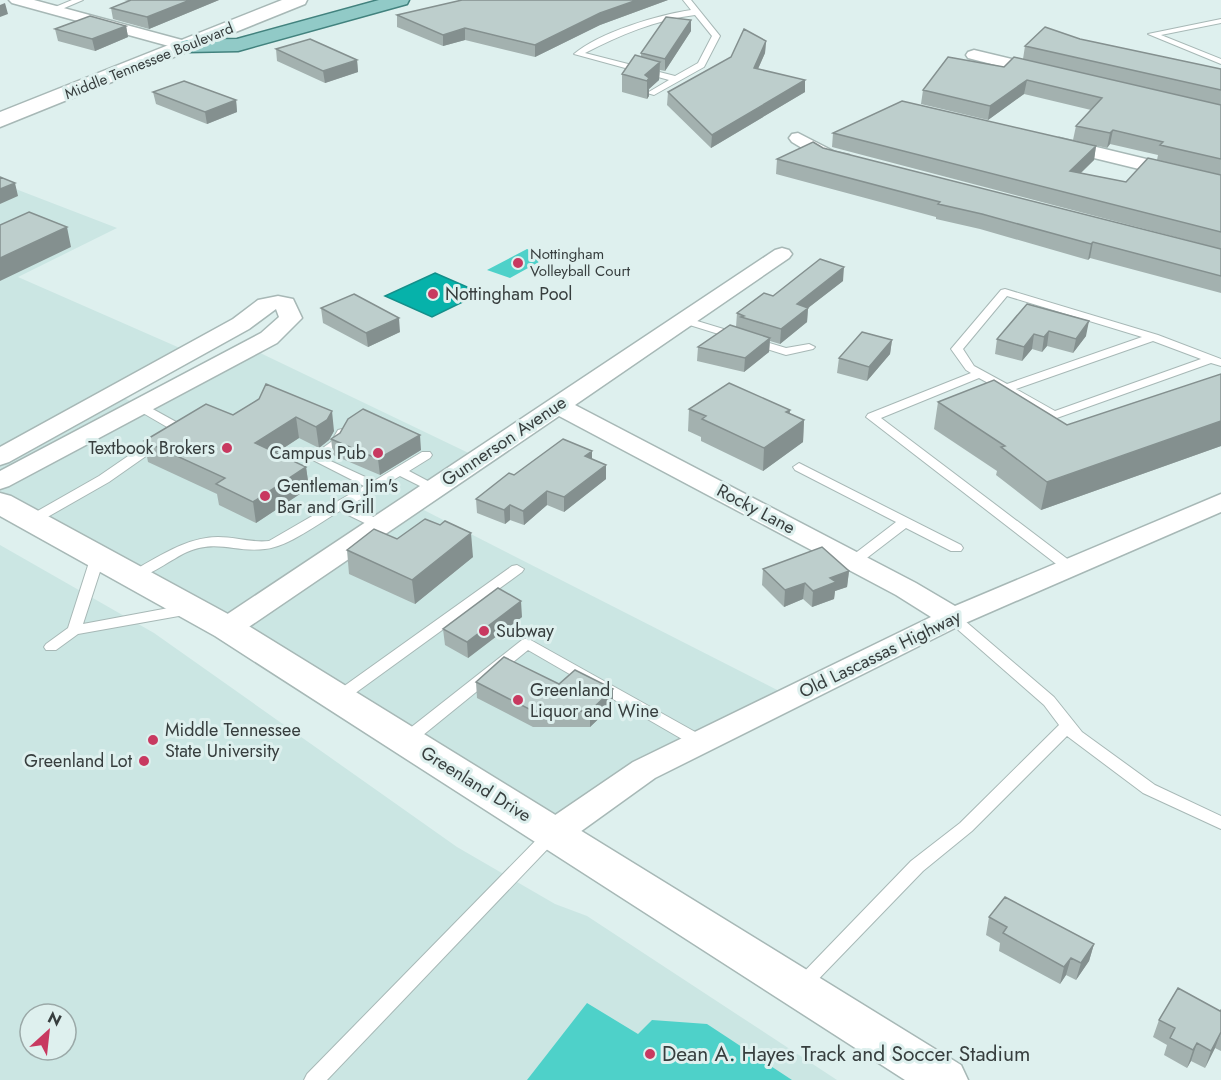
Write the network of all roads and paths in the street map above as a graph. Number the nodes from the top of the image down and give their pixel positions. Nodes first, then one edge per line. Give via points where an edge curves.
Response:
1 (17, 0) edge
2 (79, 0) edge
3 (298, 0) edge
4 (400, 0) edge
5 (687, 0) edge
6 (52, 10) junction
7 (697, 12) junction
8 (1221, 21) edge
9 (187, 46) junction
10 (974, 55) dead end
11 (1221, 62) edge
12 (1059, 76) edge
13 (676, 80) junction
14 (651, 93) dead end
15 (0, 120) edge
16 (798, 138) dead end
17 (1038, 139) edge
18 (864, 165) edge
19 (1221, 183) edge
20 (782, 254) dead end
21 (684, 320) junction
22 (1154, 337) junction
23 (809, 347) dead end
24 (1216, 361) edge
25 (980, 374) junction
26 (1008, 388) junction
27 (557, 405) junction
28 (140, 406) junction
29 (350, 419) edge
30 (426, 455) dead end
31 (0, 457) edge
32 (799, 467) dead end
33 (400, 471) junction
34 (0, 481) edge
35 (374, 486) junction
36 (435, 488) junction
37 (1221, 502) edge
38 (0, 503) edge
39 (339, 506) junction
40 (32, 520) junction
41 (905, 522) junction
42 (380, 525) junction
43 (956, 548) dead end
44 (98, 556) junction
45 (854, 561) junction
46 (1069, 567) junction
47 (517, 569) dead end
48 (134, 576) junction
49 (192, 609) junction
50 (953, 618) junction
51 (227, 628) junction
52 (74, 630) junction
53 (51, 647) dead end
54 (338, 698) junction
55 (1068, 726) junction
56 (405, 740) junction
57 (700, 742) junction
58 (1221, 823) edge
59 (554, 833) junction
60 (798, 989) junction
61 (314, 1080) edge
62 (944, 1080) edge

1 - 6 street
2 - 6 lane
3 - 9 street, Middle Tennessee Boulevard
4 - 9 main road via 238,45
5 - 7 lane
6 - 9 street
7 - 13 lane via 716,36 701,65
7 - 13 lane via 659,18 616,33 578,54
8 - 11 lane via 1152,34
9 - 15 street, Middle Tennessee Boulevard
10 - 12 street
13 - 14 lane
16 - 18 street via 829,156
17 - 19 street
20 - 21 street, Gunnerson Avenue
21 - 23 lane via 786,352
21 - 27 street, Gunnerson Avenue
22 - 24 lane
22 - 25 lane via 1005,292 957,349 970,368
22 - 26 lane
24 - 26 lane via 1054,415
25 - 26 lane
25 - 46 lane via 872,417
27 - 36 street, Gunnerson Avenue
27 - 45 street, Rocky Lane
28 - 31 street via 269,338 291,318 285,304 265,303 241,324
28 - 34 street
28 - 40 lane via 174,426 172,432 104,479
29 - 35 lane via 336,444 315,458
30 - 33 lane
32 - 41 lane
33 - 35 lane
33 - 36 lane
35 - 39 lane
36 - 42 street, Gunnerson Avenue
37 - 46 street, Old Lascassas Highway
38 - 40 street, Greenland Drive
39 - 42 lane
39 - 48 lane via 292,535 264,546 214,541 190,547
40 - 44 street, Greenland Drive
41 - 43 lane
41 - 45 lane
42 - 51 street, Gunnerson Avenue
44 - 48 street, Greenland Drive
44 - 52 lane
45 - 50 street, Rocky Lane
46 - 50 street, Old Lascassas Highway
47 - 54 lane
48 - 49 street, Greenland Drive
49 - 51 street, Greenland Drive
49 - 52 lane
50 - 55 lane via 1049,700
50 - 57 street, Old Lascassas Highway
51 - 54 street, Greenland Drive
52 - 53 lane
54 - 56 street, Greenland Drive
55 - 58 lane via 1149,789
55 - 60 lane via 966,827 917,866
56 - 57 lane via 527,643
56 - 59 street, Greenland Drive
57 - 59 street, Old Lascassas Highway via 644,770
59 - 60 street, Greenland Drive
59 - 61 lane
60 - 62 street, Greenland Drive

